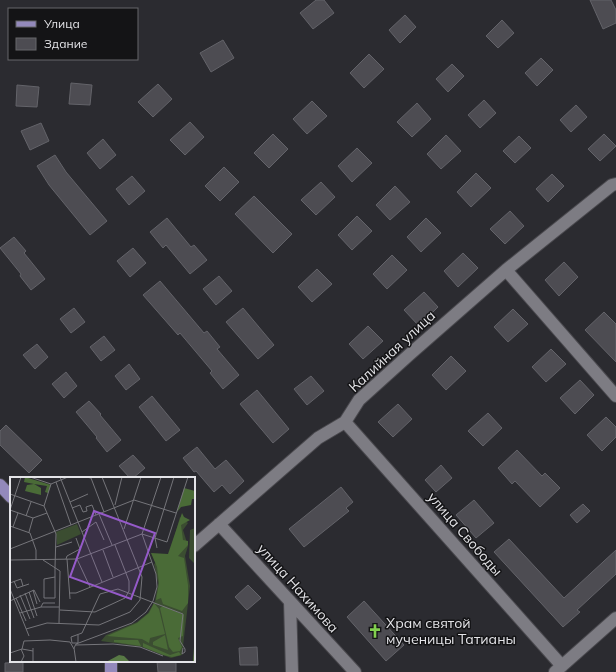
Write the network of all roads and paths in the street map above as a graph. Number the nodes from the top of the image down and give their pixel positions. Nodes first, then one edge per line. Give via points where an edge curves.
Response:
1 (616, 184) edge
2 (506, 270) junction
3 (616, 396) edge
4 (345, 422) junction
5 (0, 485) edge
6 (10, 496) edge
7 (219, 524) junction
8 (195, 545) edge
9 (290, 601) junction
10 (616, 618) edge
11 (558, 669) edge
12 (292, 672) edge
13 (355, 672) edge

1 - 2 street, Калийная улица
2 - 3 street
2 - 4 street, Калийная улица via 359,400
4 - 7 street, Калийная улица via 318,438
4 - 11 street, улица Свободы
5 - 6 main road
7 - 8 street, Калийная улица
7 - 9 street, улица Нахимова
9 - 12 street
9 - 13 street, улица Нахимова
10 - 11 street

